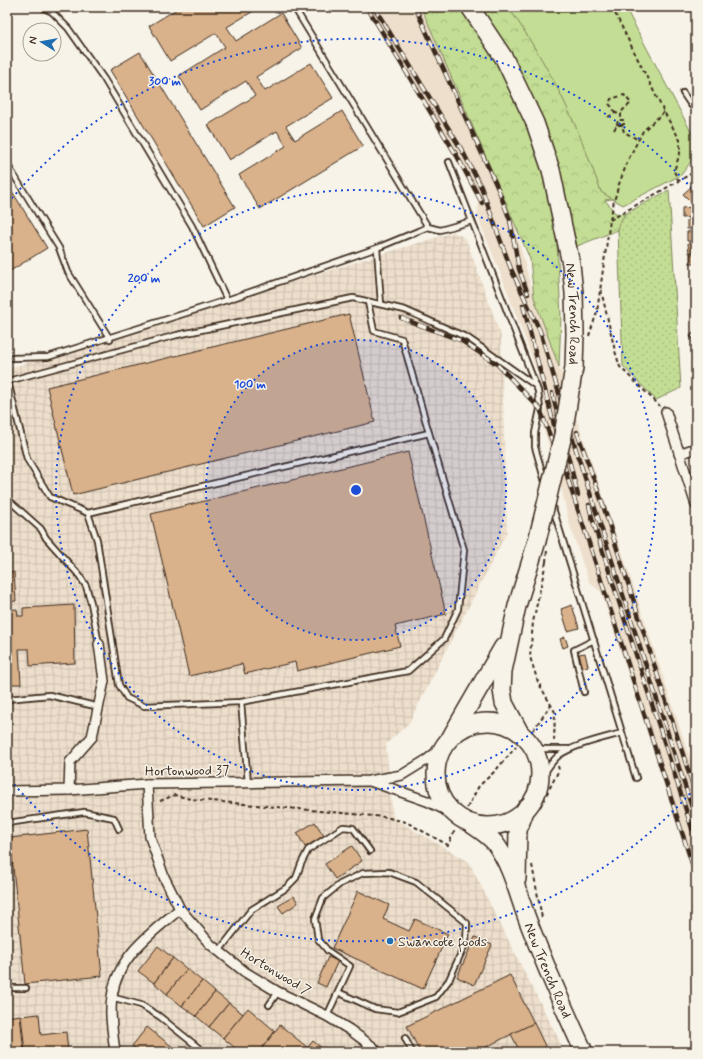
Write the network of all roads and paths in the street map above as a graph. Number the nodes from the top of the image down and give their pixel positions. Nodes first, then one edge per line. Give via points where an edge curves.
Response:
1 (42, 7) edge
2 (294, 7) edge
3 (470, 7) edge
4 (612, 7) edge
5 (683, 93) dead end
6 (696, 103) edge
7 (664, 112) junction
8 (615, 113) junction
9 (621, 114) junction
10 (608, 117) dead end
11 (621, 120) junction
12 (617, 125) junction
13 (622, 125) junction
14 (614, 130) dead end
15 (639, 140) junction
16 (449, 162) dead end
17 (7, 164) edge
18 (696, 171) edge
19 (679, 182) junction
20 (610, 220) junction
21 (472, 221) junction
22 (428, 227) junction
23 (377, 248) junction
24 (600, 288) junction
25 (227, 300) junction
26 (368, 302) junction
27 (381, 304) junction
28 (589, 337) dead end
29 (110, 339) junction
30 (7, 357) edge
31 (536, 386) junction
32 (666, 412) joint
33 (429, 433) junction
34 (696, 448) edge
35 (679, 454) junction
36 (7, 500) edge
37 (696, 505) edge
38 (88, 513) junction
39 (546, 562) dead end
40 (510, 635) junction
41 (594, 640) junction
42 (99, 644) joint
43 (584, 692) dead end
44 (7, 699) edge
45 (241, 702) junction
46 (551, 705) junction
47 (98, 707) junction
48 (622, 733) junction
49 (524, 738) junction
50 (446, 743) junction
51 (555, 749) junction
52 (569, 749) junction
53 (557, 758) junction
54 (636, 778) dead end
55 (369, 781) junction
56 (248, 783) junction
57 (147, 784) junction
58 (538, 784) junction
59 (69, 790) junction
60 (7, 791) edge
61 (160, 802) dead end
62 (533, 807) junction
63 (460, 818) junction
64 (7, 823) edge
65 (119, 830) dead end
66 (370, 851) dead end
67 (531, 863) dead end
68 (517, 887) junction
69 (180, 909) junction
70 (545, 925) dead end
71 (219, 951) junction
72 (7, 988) edge
73 (26, 988) dead end
74 (278, 992) junction
75 (338, 992) junction
76 (112, 997) junction
77 (268, 1005) dead end
78 (326, 1016) junction
79 (405, 1038) dead end
80 (115, 1052) edge
81 (204, 1052) edge
82 (377, 1052) edge
83 (412, 1052) edge
84 (584, 1052) edge

1 - 25 lane via 52,12 68,28 104,79 192,226
2 - 22 lane
3 - 40 highway, New Trench Road, bridge via 504,58 535,123 551,170 574,293 574,367 563,435 537,542
4 - 7 path
5 - 6 lane via 691,105
7 - 15 path via 643,131
7 - 19 path via 680,140 680,153 674,171
8 - 9 path
8 - 9 path via 609,104 611,99 624,95 631,104
8 - 10 path
9 - 11 path
11 - 12 path via 618,120
11 - 13 path via 624,120
12 - 13 path
12 - 14 path
13 - 15 path via 624,132
15 - 20 path via 623,172
16 - 21 lane
17 - 29 lane via 59,248 68,272
18 - 19 path
19 - 20 path
20 - 24 path
21 - 22 lane via 440,230
21 - 31 lane
22 - 23 lane
23 - 25 lane
23 - 27 lane
24 - 28 path via 597,312
24 - 32 path via 620,367
25 - 29 lane
26 - 27 lane
26 - 33 lane via 374,331 402,339
26 - 38 lane via 353,298 177,335 8,381 27,459 50,497
27 - 31 lane via 405,310 468,338
29 - 30 lane via 48,358
31 - 41 lane via 540,409 535,447
32 - 35 street
33 - 38 lane
33 - 45 lane via 464,550 458,609 444,639 408,671
34 - 35 street
35 - 37 street
36 - 42 lane via 41,530 79,574 91,603
38 - 45 lane via 97,540 119,686 127,698 144,706
39 - 46 path via 533,622 530,657 538,682
40 - 49 highway, New Trench Road via 502,690 504,703
40 - 50 highway, New Trench Road
41 - 43 lane via 574,650
41 - 48 lane
42 - 47 street via 104,681
44 - 47 lane via 49,695
45 - 56 lane
46 - 49 path
46 - 51 path via 556,712
47 - 59 street via 92,737 70,762
48 - 52 lane
48 - 54 lane
49 - 50 highway via 509,726 489,722 471,725 458,731
49 - 51 lane via 542,749
49 - 58 highway, New Trench Road via 533,749 538,762
49 - 63 path via 479,786
50 - 55 street, Hortonwood 37 via 428,759 402,775
50 - 63 highway, New Trench Road via 437,761 437,786 444,802
51 - 52 lane
52 - 53 lane
53 - 58 lane via 547,768
53 - 62 path via 559,770
55 - 56 street, Hortonwood 37
55 - 63 street, Hortonwood 37 via 427,801
56 - 57 street, Hortonwood 37
57 - 59 street, Hortonwood 37
57 - 69 street, Hortonwood 7 via 150,837 164,877
58 - 62 highway
59 - 60 street, Hortonwood 37
61 - 63 path via 175,795 190,799 385,817 406,822 448,845
62 - 63 highway via 495,825 476,824
62 - 68 highway, New Trench Road via 518,830
63 - 68 highway, New Trench Road via 483,832 494,843
64 - 65 lane via 84,812 114,818
66 - 71 lane via 353,828 342,827 308,850 296,878 286,888 251,910
67 - 70 path
68 - 84 highway, New Trench Road via 543,959
69 - 71 street, Hortonwood 7
69 - 76 street via 147,936 126,960 116,977
71 - 74 street, Hortonwood 7 via 245,972
72 - 73 lane
74 - 77 lane
74 - 78 street, Hortonwood 7
75 - 75 lane via 350,966 328,951 318,939 316,919 322,898 340,884 362,873 389,872 416,882 467,923 466,942 449,980 436,997 398,1012 375,1010
75 - 78 lane
76 - 80 street via 111,1019
76 - 81 lane via 141,1005
78 - 82 street, Hortonwood 7 via 350,1030
79 - 83 lane

